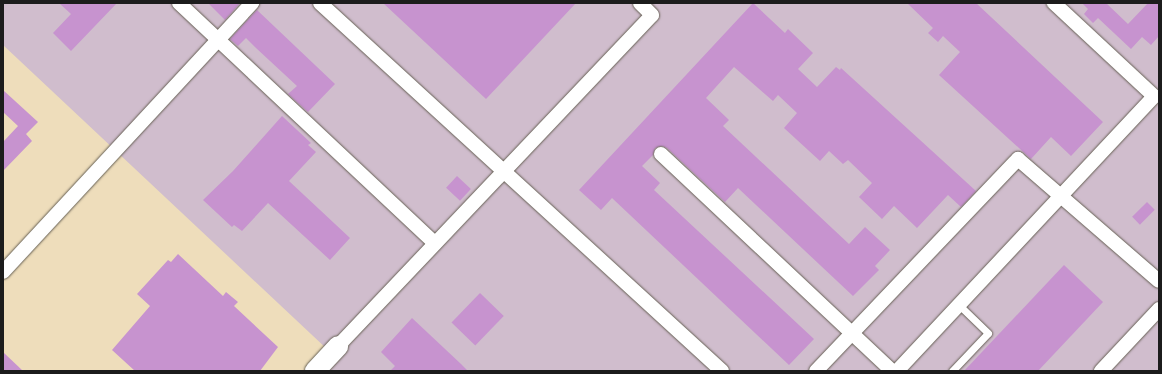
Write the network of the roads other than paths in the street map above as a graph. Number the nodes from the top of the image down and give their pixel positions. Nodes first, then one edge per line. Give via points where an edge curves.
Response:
1 (179, 3) edge
2 (252, 3) edge
3 (320, 3) edge
4 (640, 3) edge
5 (1054, 3) edge
6 (218, 40) junction
7 (661, 154) dead end
8 (504, 171) junction
9 (1061, 196) junction
10 (435, 243) junction
11 (3, 272) edge
12 (1159, 281) edge
13 (958, 305) junction
14 (1159, 309) edge
15 (852, 333) junction
16 (338, 346) joint
17 (315, 371) edge
18 (722, 371) edge
19 (816, 371) edge
20 (892, 371) edge
21 (897, 371) edge
22 (952, 371) edge
23 (1101, 371) edge

1 - 6 street
2 - 6 street
3 - 8 street
4 - 8 street via 652,14
5 - 9 street via 1154,96
6 - 10 street
6 - 11 street
7 - 15 street
8 - 10 street
8 - 18 street
9 - 12 street
9 - 13 street
9 - 15 street via 1018,159
10 - 16 street
13 - 21 street
13 - 22 lane via 988,333
14 - 23 street
15 - 19 street
15 - 20 street
16 - 17 street

